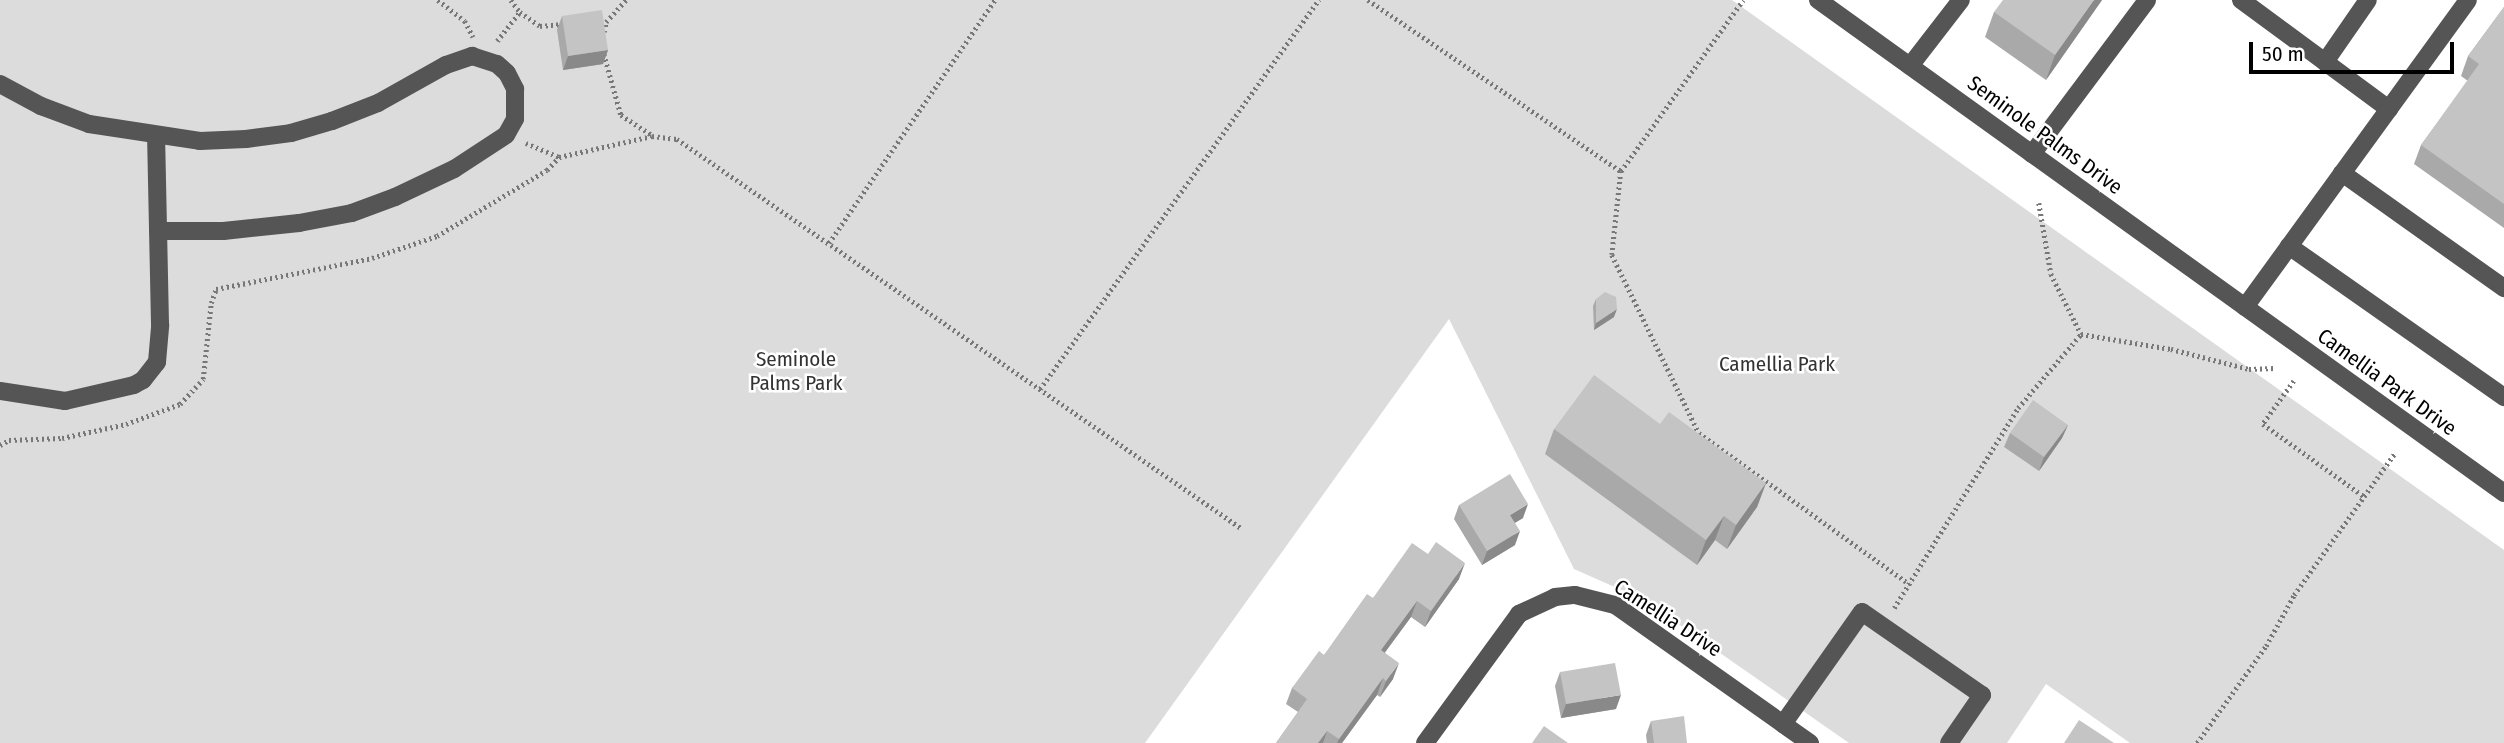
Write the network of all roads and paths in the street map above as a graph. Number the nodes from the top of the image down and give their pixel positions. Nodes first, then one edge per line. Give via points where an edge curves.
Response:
1 (438, 0) edge
2 (510, 0) edge
3 (626, 0) edge
4 (995, 0) edge
5 (1319, 0) edge
6 (1368, 0) edge
7 (1743, 0) edge
8 (1818, 0) edge
9 (1961, 0) edge
10 (2147, 0) edge
11 (2241, 0) edge
12 (2368, 0) edge
13 (2468, 0) edge
14 (2261, 6) edge
15 (520, 12) junction
16 (596, 22) edge
17 (606, 22) junction
18 (577, 23) edge
19 (484, 57) junction
20 (2325, 62) junction
21 (1910, 66) junction
22 (0, 85) edge
23 (2389, 109) junction
24 (506, 135) junction
25 (156, 136) junction
26 (652, 136) junction
27 (2032, 154) junction
28 (559, 157) junction
29 (1621, 170) junction
30 (2342, 173) junction
31 (2039, 203) dead end
32 (158, 231) junction
33 (829, 243) junction
34 (2289, 246) junction
35 (2504, 288) edge
36 (2245, 307) junction
37 (2081, 334) junction
38 (2275, 368) dead end
39 (2294, 381) dead end
40 (1040, 389) junction
41 (0, 391) edge
42 (2504, 397) edge
43 (0, 445) edge
44 (2395, 453) dead end
45 (2504, 493) edge
46 (2365, 497) junction
47 (1241, 528) dead end
48 (1909, 584) junction
49 (1882, 626) junction
50 (1783, 724) junction
51 (1425, 743) edge
52 (1810, 743) edge
53 (1949, 743) edge
54 (2197, 743) edge

1 - 19 path via 465,21
2 - 15 path
3 - 17 path
4 - 33 path
5 - 40 path
6 - 29 path
7 - 29 path
8 - 21 street, Seminole Palms Drive
9 - 21 street
10 - 27 street
11 - 14 street
12 - 20 street
13 - 23 street
14 - 20 street
15 - 18 path via 540,26
15 - 19 path
16 - 17 path
17 - 26 path via 602,43 621,115
19 - 24 street via 507,73 515,89 514,119
19 - 25 street via 446,65 378,103 291,133 211,140
20 - 23 street
21 - 27 street, Seminole Palms Drive
22 - 25 street via 89,124
23 - 30 street
24 - 28 path
24 - 32 street via 454,169 352,213 223,231
25 - 32 street
26 - 28 path
26 - 33 path via 677,139
27 - 36 street, Seminole Palms Drive
28 - 43 path via 547,170 437,236 372,258 216,289 203,379 180,404 126,424
29 - 48 path via 1612,255 1699,433
30 - 34 street
30 - 35 street
31 - 37 path via 2051,274
32 - 41 street via 159,354 143,380 65,401
33 - 40 path
34 - 36 street
34 - 42 street
36 - 45 street, Camellia Park Drive
37 - 38 path via 2171,349 2249,369
37 - 48 path via 2018,408
39 - 46 path via 2263,424
40 - 47 path
44 - 46 path
46 - 54 path
48 - 49 path
49 - 50 street via 1862,612
49 - 53 street via 1982,695
50 - 51 street, Camellia Drive via 1615,605 1575,595 1555,597 1519,614
50 - 52 street, Camellia Drive

